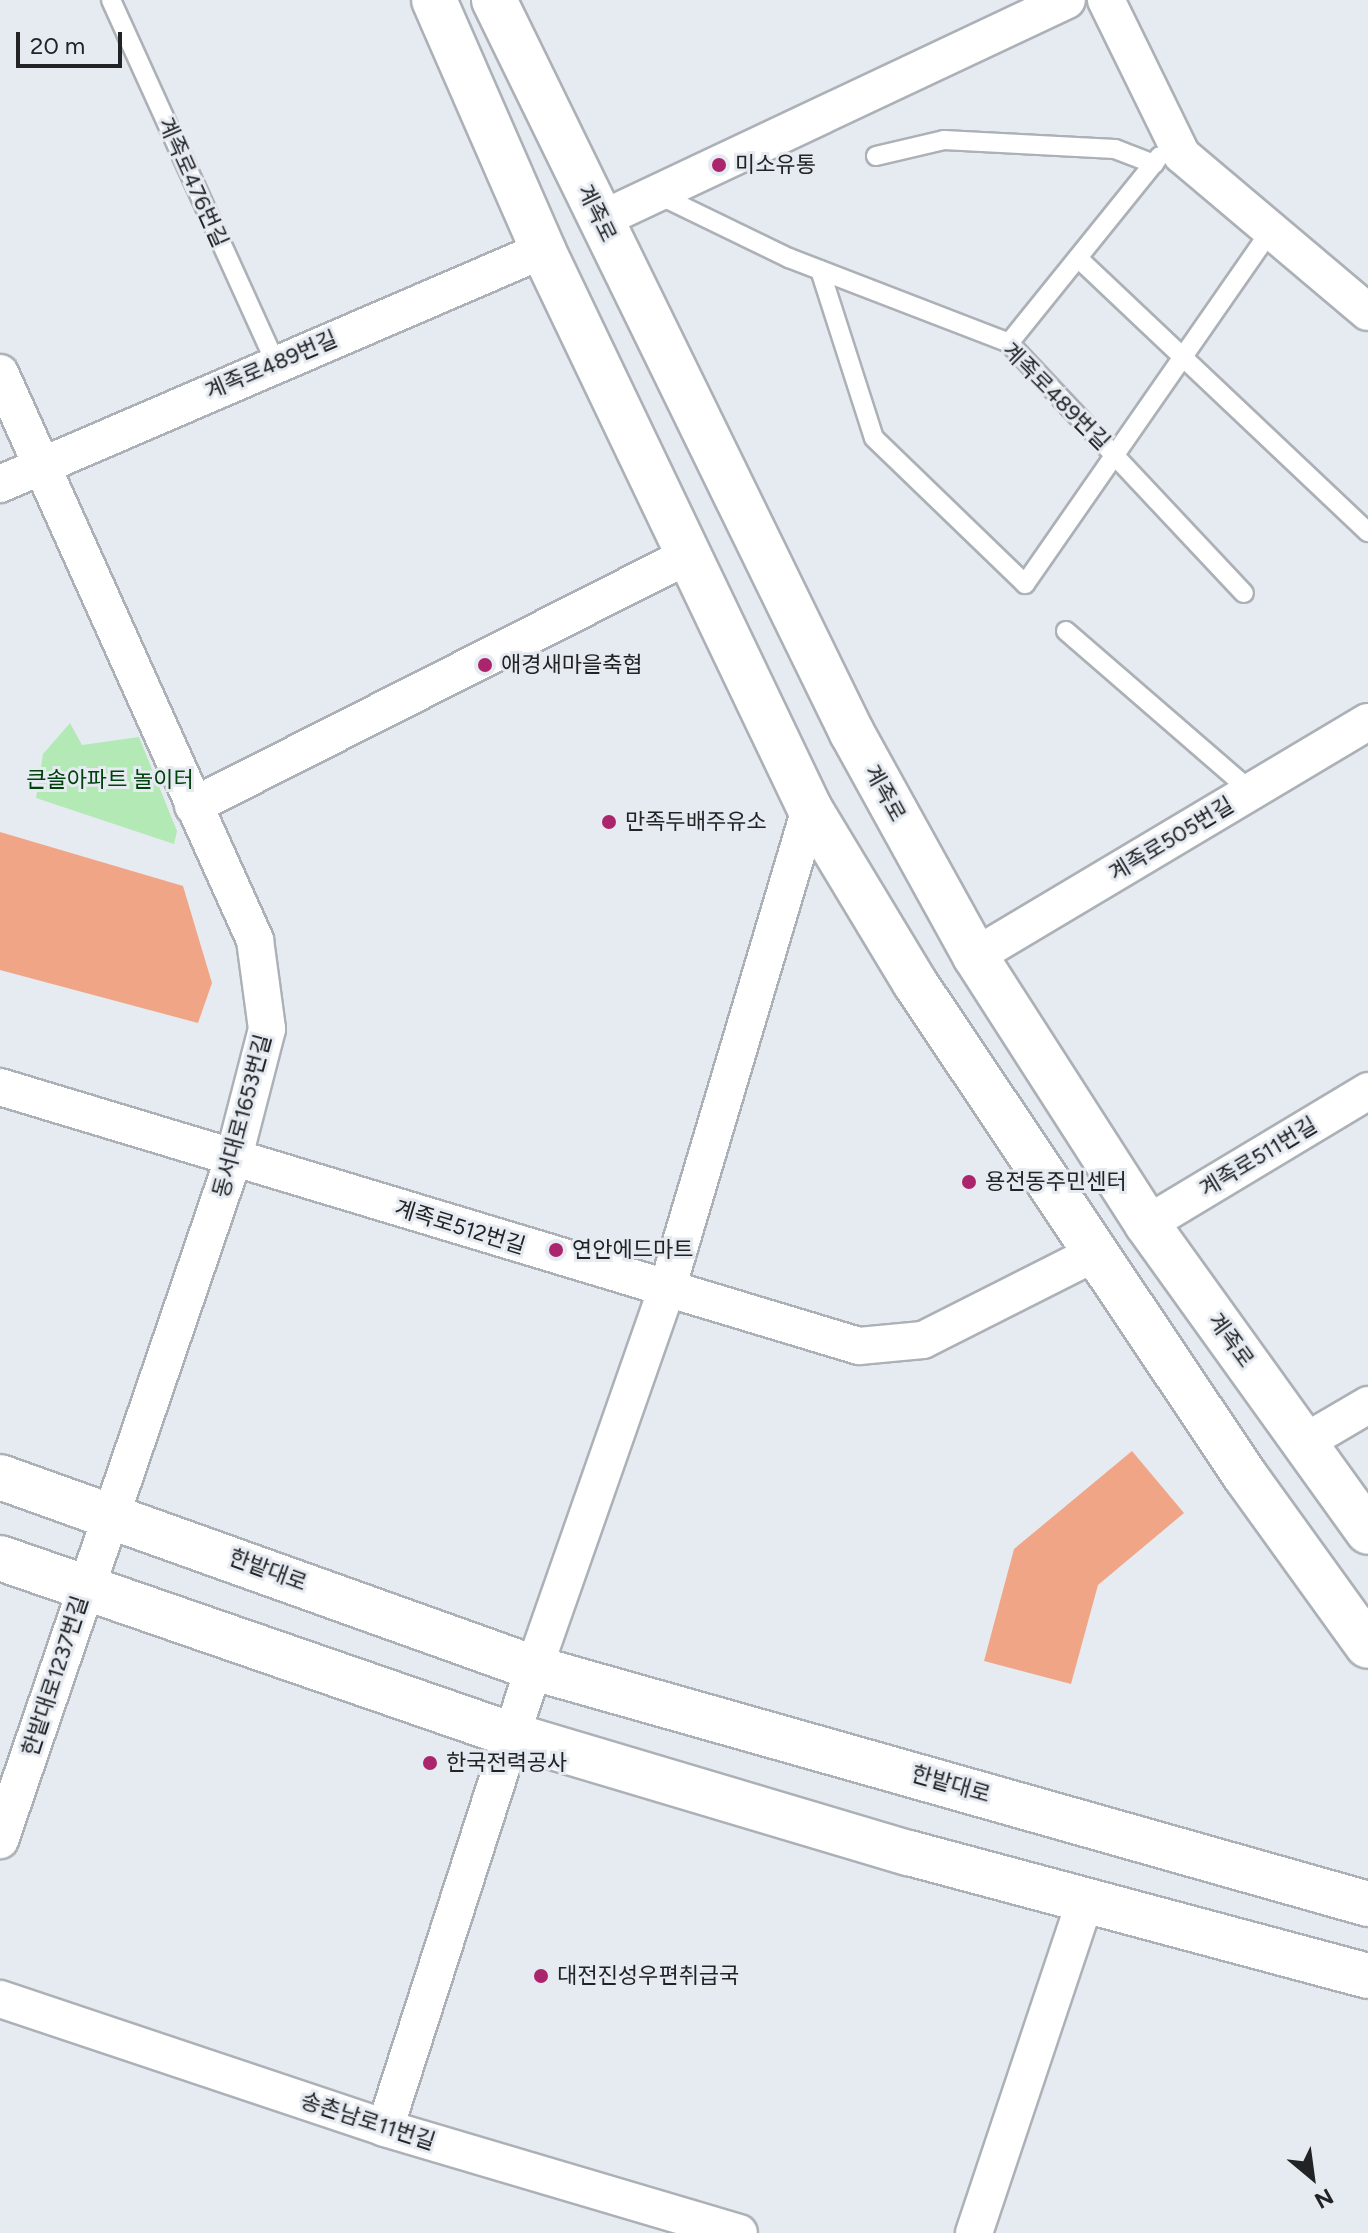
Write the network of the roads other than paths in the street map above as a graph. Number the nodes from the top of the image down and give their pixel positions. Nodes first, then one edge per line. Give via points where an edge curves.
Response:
1 (111, 0) edge
2 (434, 0) edge
3 (494, 0) edge
4 (1067, 0) edge
5 (1106, 0) edge
6 (1164, 151) junction
7 (876, 156) dead end
8 (657, 194) junction
9 (600, 220) junction
10 (1271, 230) junction
11 (543, 250) junction
12 (1078, 258) junction
13 (820, 270) junction
14 (1368, 312) edge
15 (1009, 343) junction
16 (1183, 357) junction
17 (276, 363) junction
18 (0, 373) edge
19 (1115, 455) junction
20 (41, 465) junction
21 (0, 484) edge
22 (1368, 532) edge
23 (687, 556) junction
24 (1244, 593) dead end
25 (1066, 631) dead end
26 (1368, 722) edge
27 (1251, 791) junction
28 (193, 806) junction
29 (810, 809) junction
30 (975, 956) junction
31 (0, 1087) edge
32 (1368, 1091) edge
33 (233, 1160) junction
34 (1147, 1224) junction
35 (1095, 1253) junction
36 (667, 1289) junction
37 (1368, 1405) edge
38 (1305, 1442) junction
39 (0, 1477) edge
40 (111, 1512) junction
41 (1368, 1532) edge
42 (0, 1558) edge
43 (85, 1585) junction
44 (1368, 1646) edge
45 (534, 1668) junction
46 (512, 1735) junction
47 (2, 1826) edge
48 (1368, 1876) edge
49 (1278, 1882) junction
50 (1085, 1902) junction
51 (1368, 1904) edge
52 (1368, 1976) edge
53 (0, 1999) edge
54 (385, 2128) junction
55 (739, 2233) edge
56 (974, 2233) edge

1 - 17 lane, 계족로476번길
2 - 11 main road
3 - 9 main road, 계족로
4 - 8 street
5 - 6 street
6 - 7 lane via 944,140
6 - 10 street via 1182,155
6 - 12 lane
8 - 9 street
8 - 13 lane, 계족로489번길
9 - 30 main road, 계족로 via 852,733
10 - 14 street
10 - 16 lane
11 - 17 street, 계족로489번길
11 - 23 main road
12 - 15 lane
12 - 16 lane
13 - 15 lane, 계족로489번길
13 - 19 lane via 874,438 1025,584
15 - 19 lane, 계족로489번길
16 - 19 lane
16 - 22 lane
17 - 20 street, 계족로489번길
18 - 20 street, 동서대로1653번길
19 - 24 lane, 계족로489번길
20 - 21 street, 계족로489번길
20 - 28 street, 동서대로1653번길
23 - 28 street
23 - 29 main road
25 - 27 lane
26 - 27 street, 계족로505번길
27 - 30 street, 계족로505번길
28 - 33 street, 동서대로1653번길 via 255,940 267,1029
29 - 35 main road via 915,983
29 - 36 street
30 - 34 main road, 계족로
31 - 33 street, 계족로512번길
32 - 34 street, 계족로511번길
33 - 36 street, 계족로512번길
33 - 40 street, 동서대로1653번길
34 - 38 main road, 계족로
35 - 36 street, 계족로512번길 via 923,1340 859,1346
35 - 44 main road
36 - 45 street
37 - 38 street
38 - 41 main road, 계족로
39 - 40 main road, 한밭대로
40 - 43 street, 한밭대로1237번길
40 - 45 main road, 한밭대로
42 - 43 main road
43 - 46 main road
43 - 47 street, 한밭대로1237번길
45 - 46 street
45 - 49 main road, 한밭대로 via 1069,1817
46 - 50 main road
46 - 54 street
48 - 49 main road via 1361,1882
49 - 51 main road, 한밭대로
50 - 52 main road
50 - 56 street
53 - 54 street, 송촌남로11번길
54 - 55 street, 송촌남로11번길

